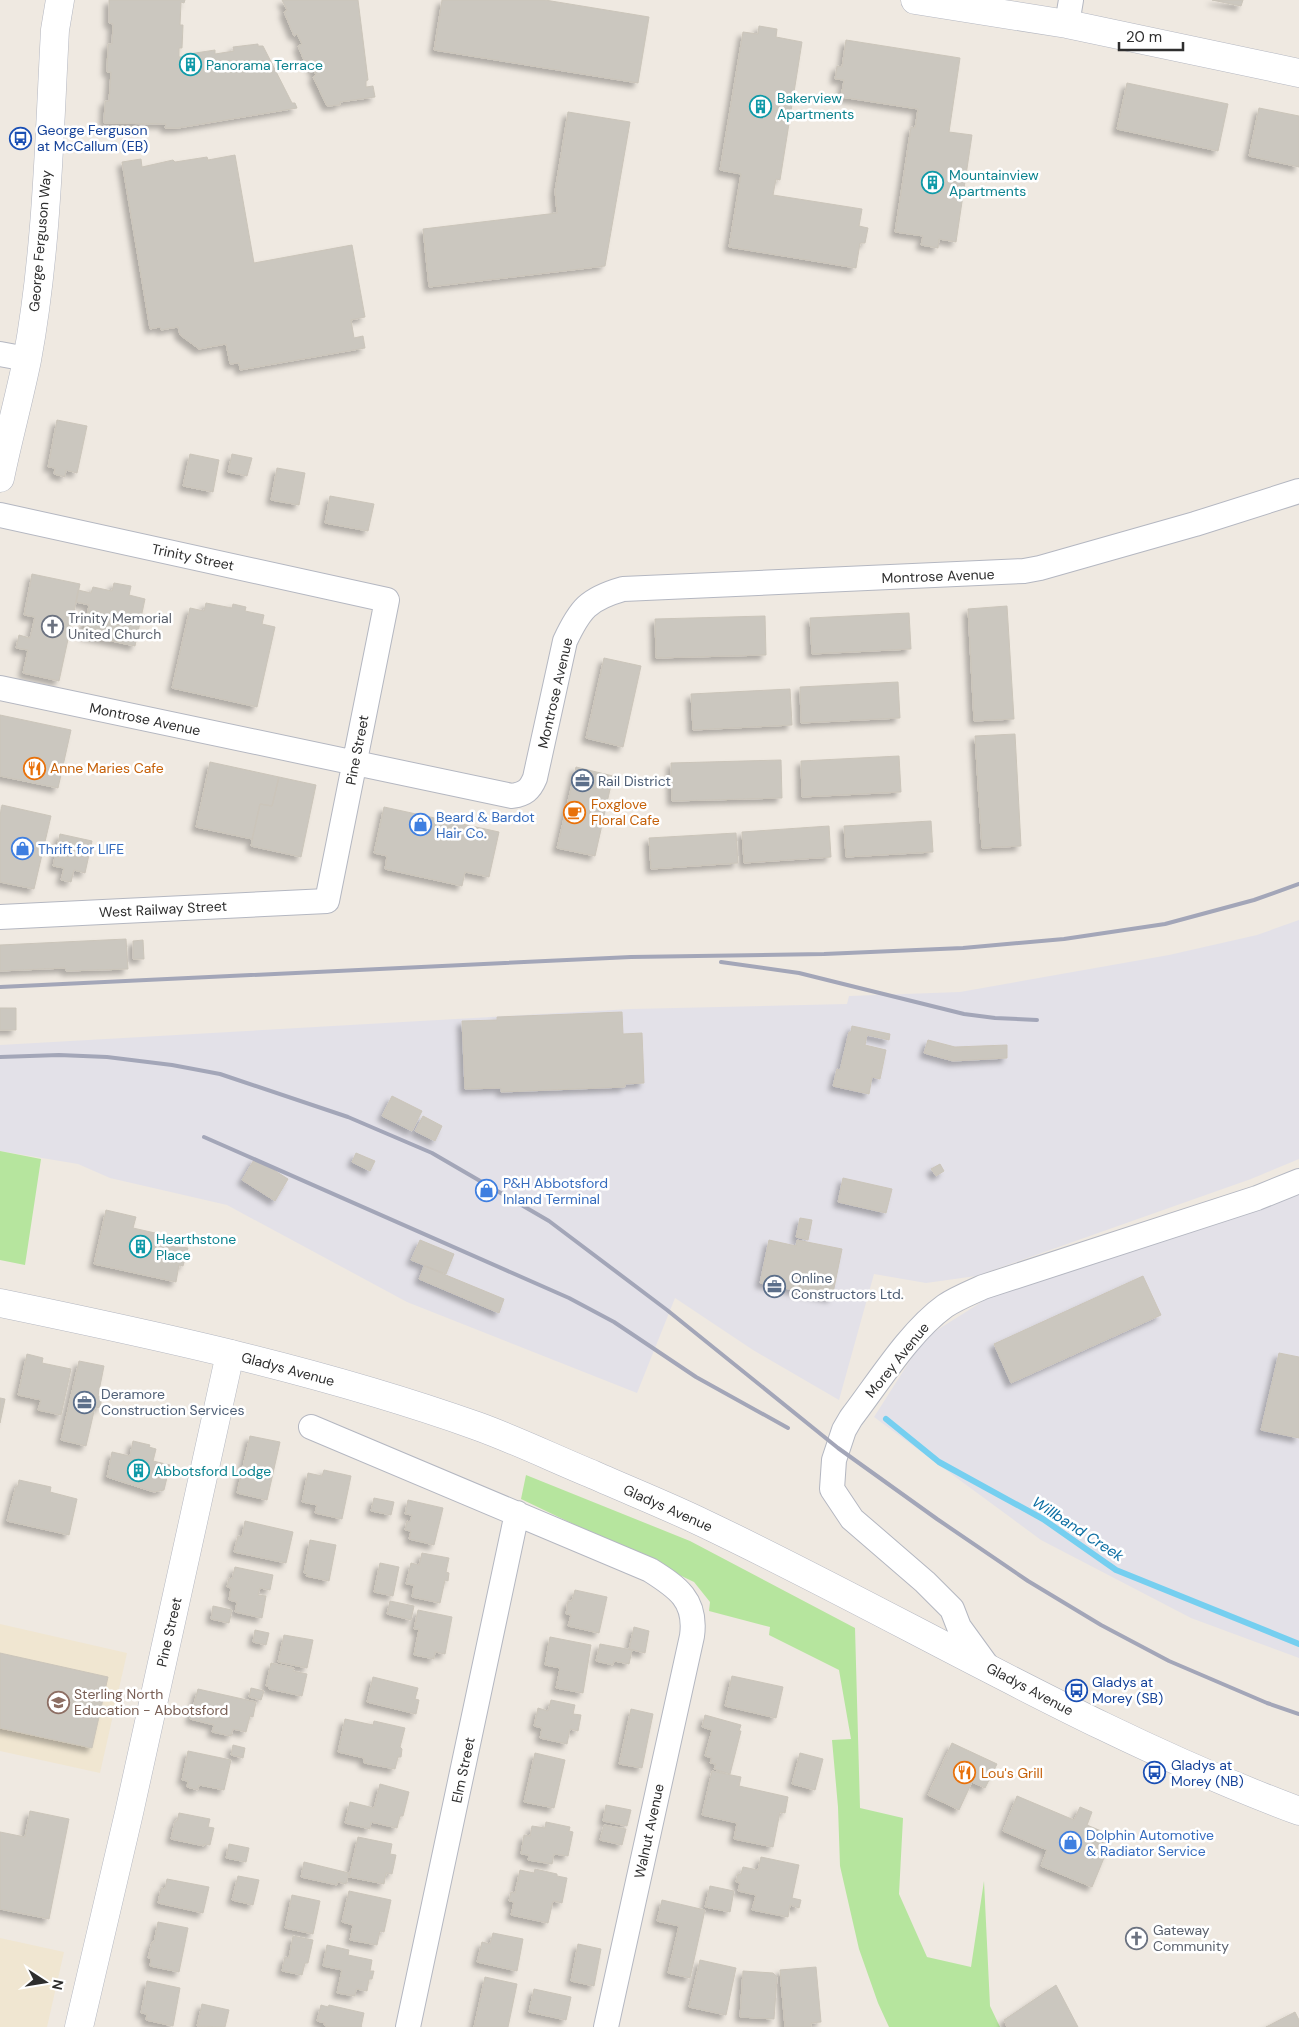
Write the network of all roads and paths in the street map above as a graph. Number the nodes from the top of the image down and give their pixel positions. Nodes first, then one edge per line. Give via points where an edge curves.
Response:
1 (60, 0) edge
2 (915, 0) edge
3 (1069, 12) edge
4 (1299, 73) edge
5 (0, 354) edge
6 (27, 359) junction
7 (0, 478) edge
8 (1299, 491) edge
9 (0, 515) edge
10 (387, 600) joint
11 (0, 688) edge
12 (354, 763) junction
13 (327, 901) joint
14 (0, 917) edge
15 (1299, 1181) edge
16 (0, 1303) edge
17 (230, 1354) junction
18 (311, 1426) dead end
19 (517, 1513) junction
20 (988, 1667) junction
21 (1299, 1811) edge
22 (79, 2027) edge
23 (408, 2027) edge
24 (606, 2027) edge

1 - 6 main road, George Ferguson Way via 55,30 42,236
2 - 3 main road
3 - 4 main road
5 - 6 street
6 - 7 main road, George Ferguson Way
8 - 12 street, Montrose Avenue via 1195,524 1024,571 616,590 588,604 565,641 536,778 527,792 512,796
9 - 10 street, Trinity Street
10 - 12 street, Pine Street
11 - 12 street, Montrose Avenue
12 - 13 street, Pine Street
13 - 14 street, West Railway Street
15 - 20 street, Morey Avenue via 1257,1198 962,1296 925,1323 851,1418 834,1460 832,1488 852,1519 952,1609 959,1627
16 - 17 main road, Gladys Avenue
17 - 20 main road, Gladys Avenue via 385,1396 479,1427 702,1522
17 - 22 main road, Pine Street
18 - 19 street
19 - 23 street, Elm Street
19 - 24 street, Walnut Avenue via 650,1570 674,1585 690,1607 694,1622
20 - 21 main road, Gladys Avenue via 1066,1710 1128,1739 1237,1788

